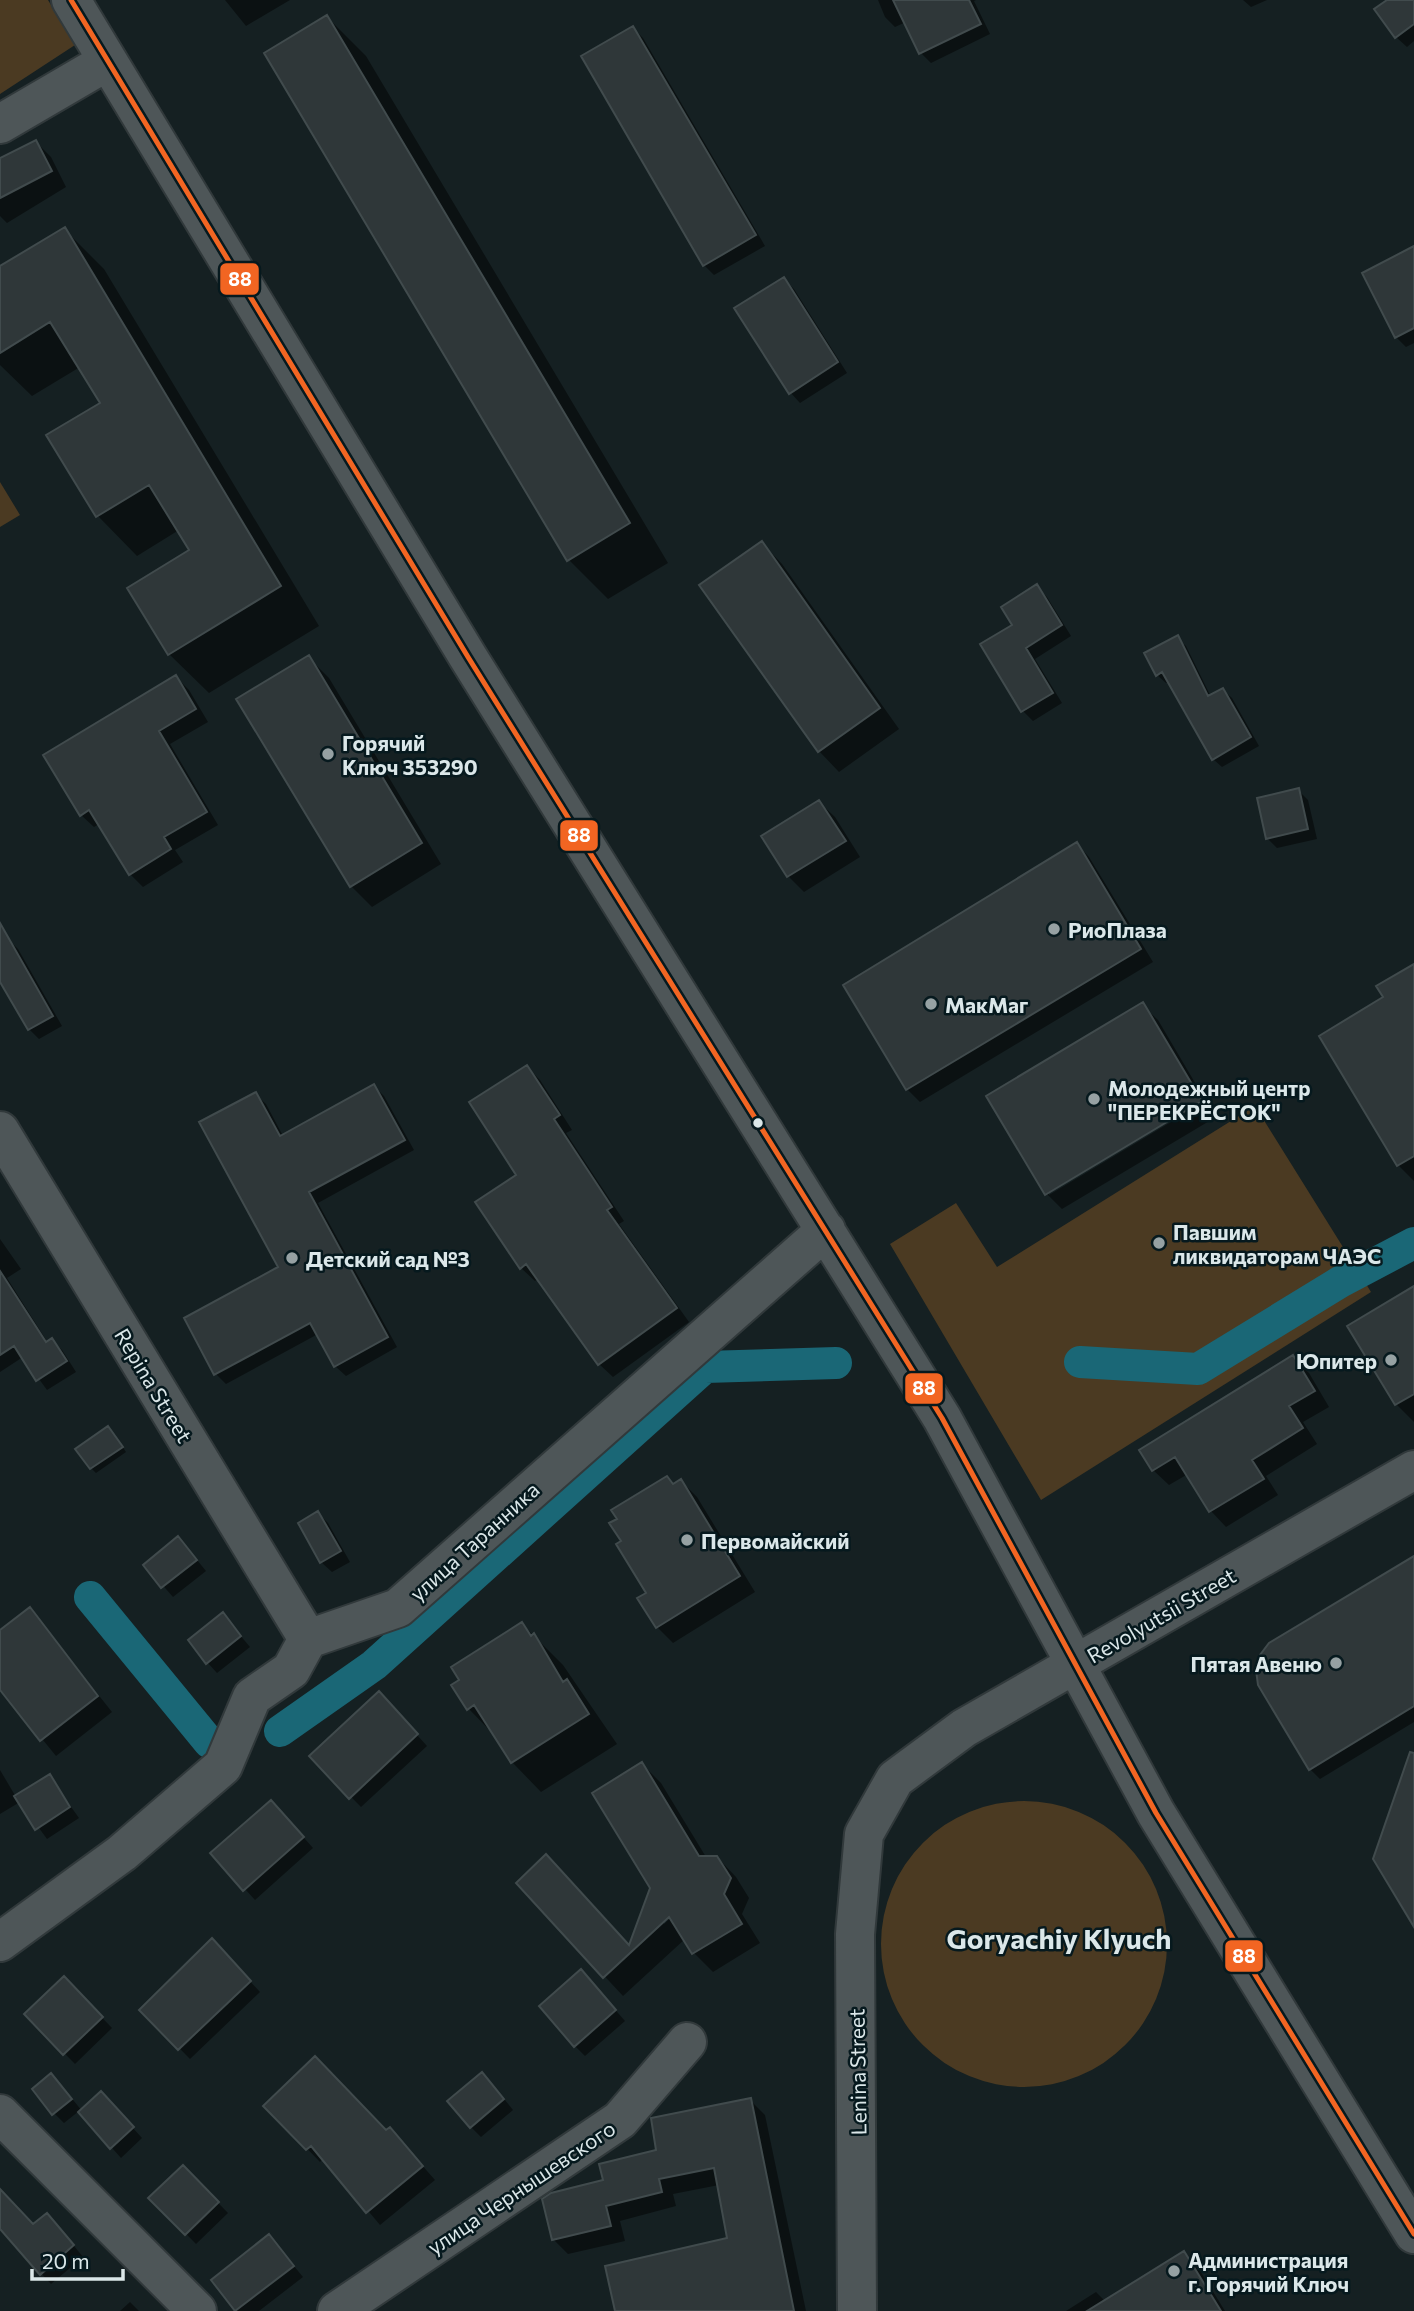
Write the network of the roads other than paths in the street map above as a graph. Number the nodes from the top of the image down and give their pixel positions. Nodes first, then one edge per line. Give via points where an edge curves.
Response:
1 (71, 0) edge
2 (108, 61) junction
3 (0, 124) edge
4 (0, 1131) edge
5 (826, 1230) junction
6 (1414, 1470) edge
7 (307, 1639) junction
8 (1073, 1664) junction
9 (864, 1834) joint
10 (0, 1942) edge
11 (687, 2042) dead end
12 (0, 2114) edge
13 (1414, 2234) edge
14 (197, 2311) edge
15 (337, 2311) edge
16 (856, 2311) edge

1 - 2 street
2 - 3 street
2 - 5 street via 468,657
4 - 7 street, Repina Street
5 - 7 street, улица Таранника via 398,1608
5 - 8 street via 942,1418
6 - 8 street, Revolyutsii Street
7 - 10 street via 291,1670 252,1697 223,1766 122,1853
8 - 9 street, Revolyutsii Street via 964,1728 895,1779
8 - 13 street via 1163,1825
9 - 16 street, Lenina Street via 855,1934
11 - 15 street, улица Чернышевского via 620,2120
12 - 14 street

